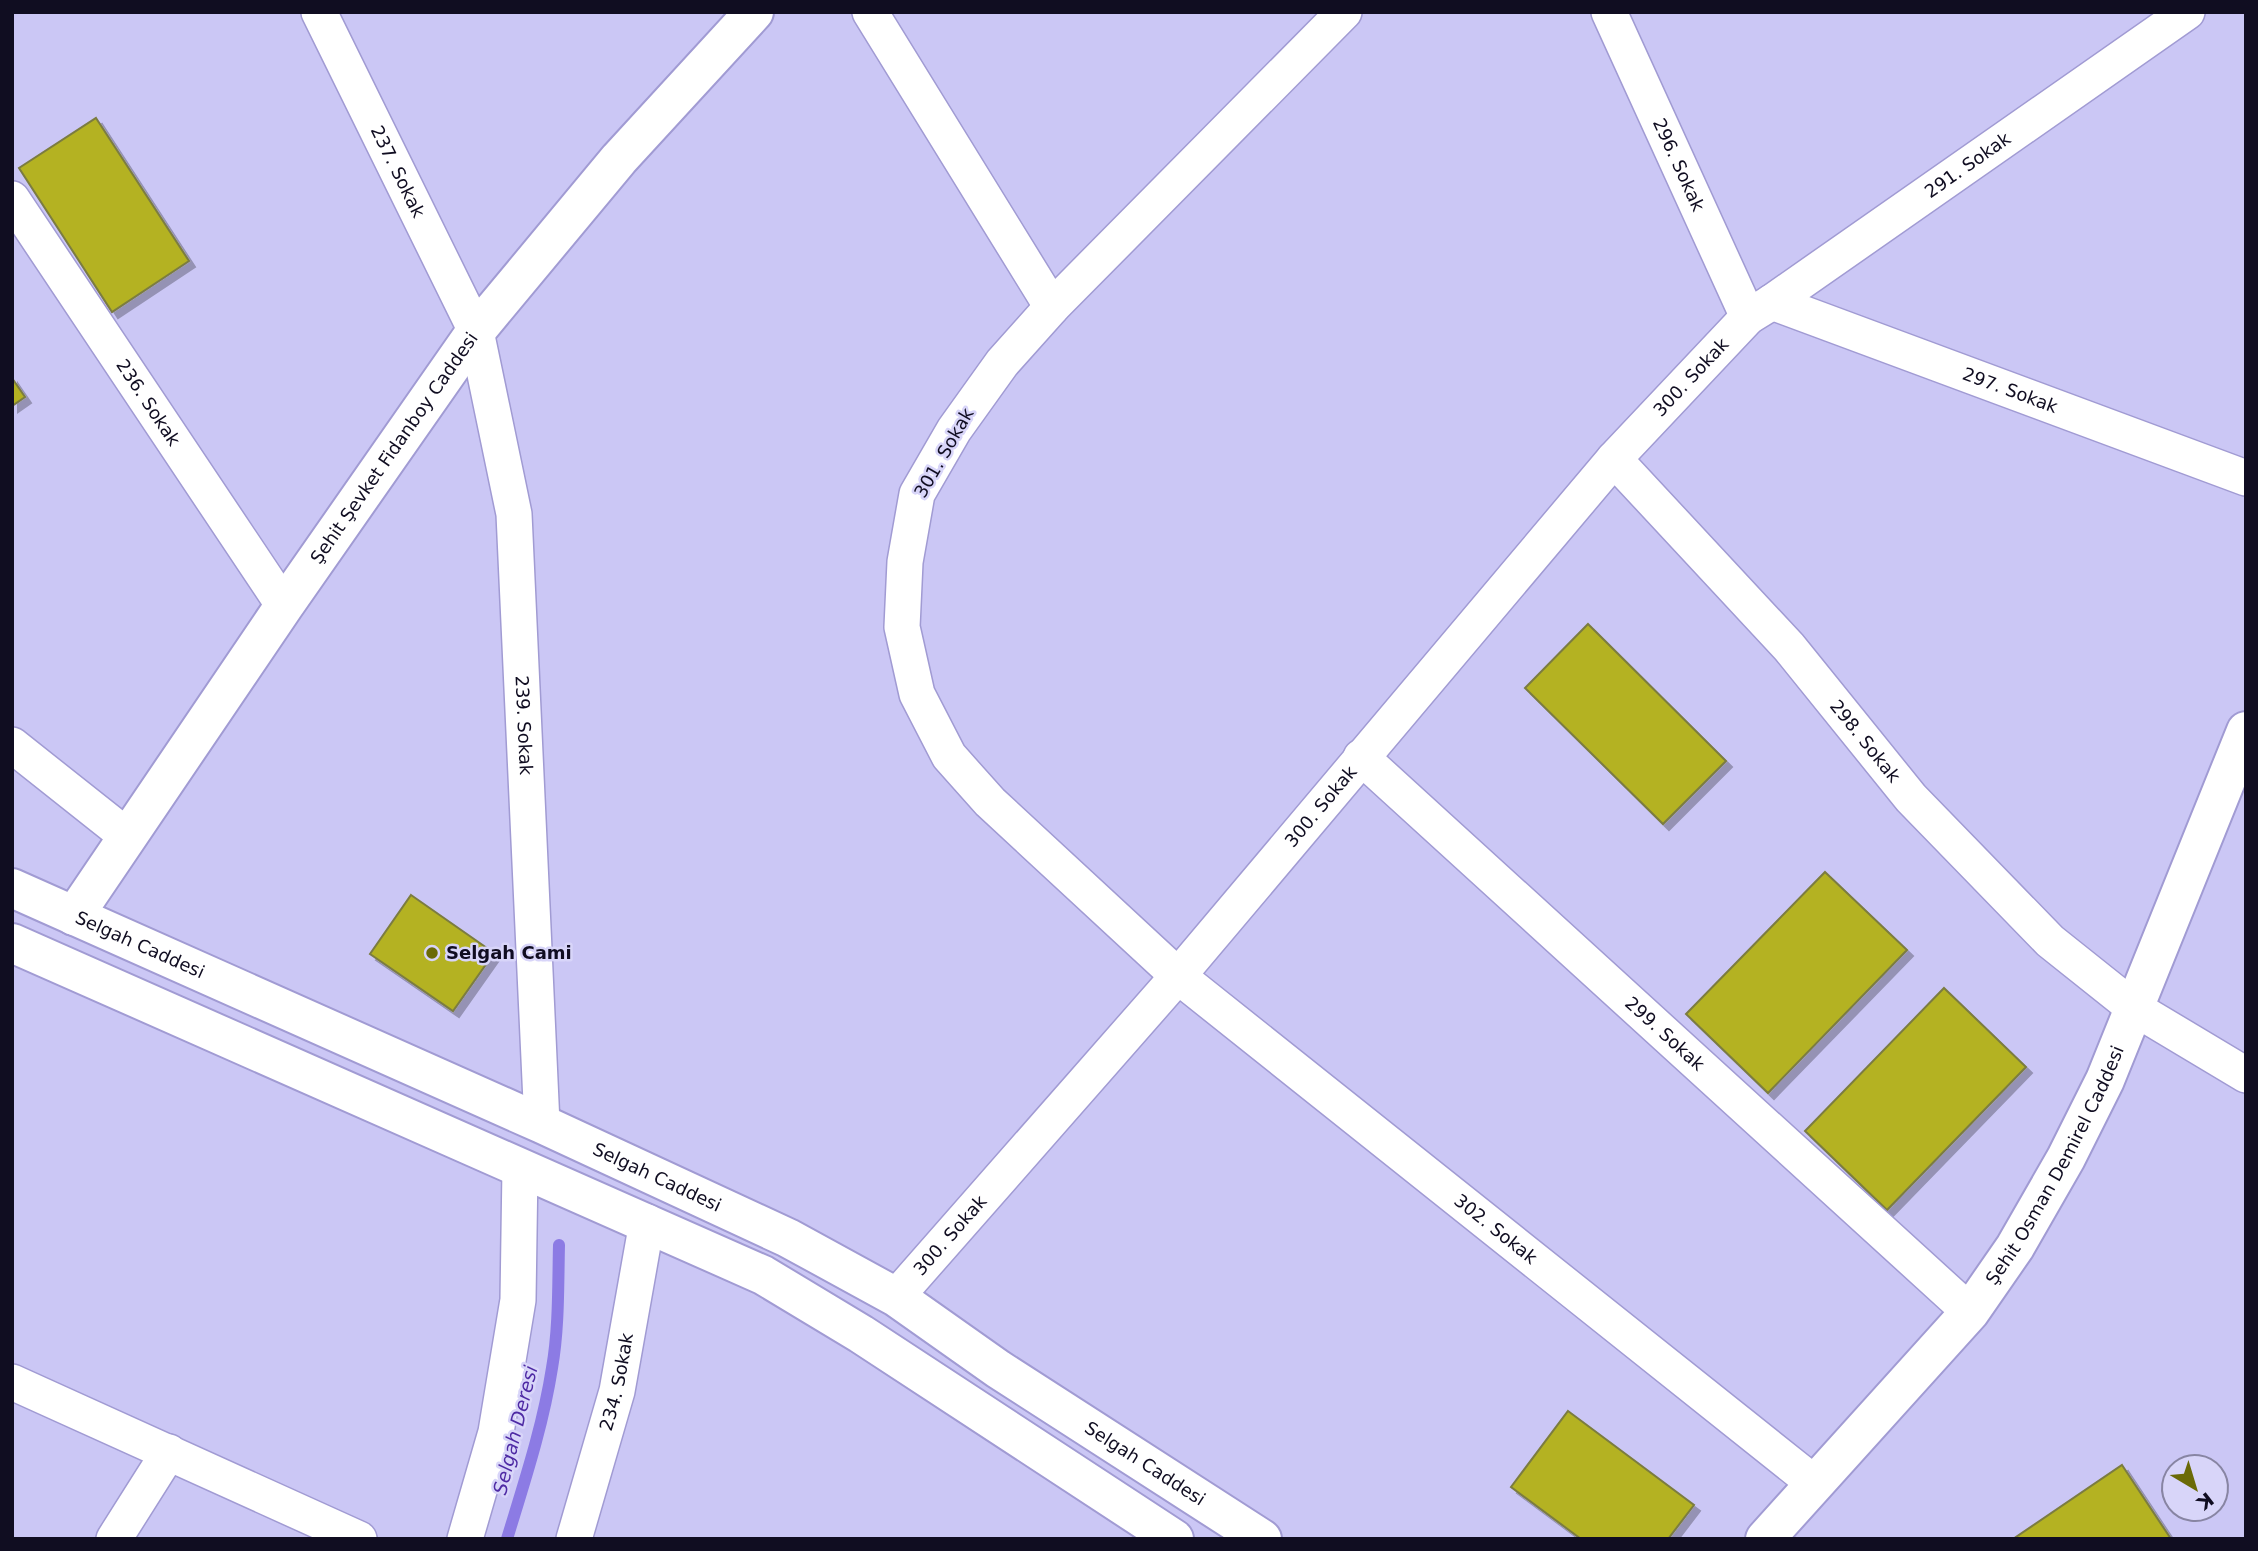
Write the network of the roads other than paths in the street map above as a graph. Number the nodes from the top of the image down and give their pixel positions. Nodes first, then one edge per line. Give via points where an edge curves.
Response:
1 (319, 12) edge
2 (754, 12) edge
3 (870, 12) edge
4 (1344, 12) edge
5 (1609, 12) edge
6 (2188, 12) edge
7 (12, 199) edge
8 (1052, 307) junction
9 (1760, 310) junction
10 (476, 331) junction
11 (1614, 459) junction
12 (2246, 478) edge
13 (284, 606) junction
14 (2246, 732) edge
15 (12, 745) edge
16 (1361, 757) junction
17 (128, 837) junction
18 (12, 888) edge
19 (74, 916) junction
20 (12, 943) edge
21 (1178, 976) junction
22 (2134, 1008) junction
23 (2246, 1075) edge
24 (542, 1124) junction
25 (520, 1168) junction
26 (647, 1222) junction
27 (896, 1297) junction
28 (1970, 1312) junction
29 (12, 1381) edge
30 (169, 1452) junction
31 (1814, 1483) junction
32 (114, 1539) edge
33 (359, 1539) edge
34 (465, 1539) edge
35 (575, 1539) edge
36 (1174, 1539) edge
37 (1262, 1539) edge
38 (1765, 1539) edge

1 - 10 street, 237. Sokak
2 - 10 main road, Şehit Şevket Fidanboy Caddesi via 619,159
3 - 8 street
4 - 8 street, 301. Sokak
5 - 9 street, 296. Sokak
6 - 9 street, 291. Sokak
7 - 13 street, 236. Sokak
8 - 21 street, 301. Sokak via 1002,363 954,430 917,494 905,562 902,627 917,694 949,756 989,802
9 - 11 street, 300. Sokak
9 - 12 street, 297. Sokak
10 - 13 main road, Şehit Şevket Fidanboy Caddesi
10 - 24 street, 239. Sokak via 514,513
11 - 16 street, 300. Sokak
11 - 22 street, 298. Sokak via 1789,647 1912,798 2050,941
13 - 17 main road, Şehit Şevket Fidanboy Caddesi
14 - 22 main road, Şehit Osman Demirel Caddesi
15 - 17 street
16 - 21 street, 300. Sokak
16 - 28 street, 299. Sokak
17 - 19 main road, Şehit Şevket Fidanboy Caddesi
18 - 19 main road, Selgah Caddesi
19 - 24 main road, Selgah Caddesi
20 - 25 main road
21 - 27 street, 300. Sokak
21 - 31 street, 302. Sokak
22 - 23 street, 298. Sokak
22 - 28 main road, Şehit Osman Demirel Caddesi via 2066,1158 2015,1247
24 - 27 main road, Selgah Caddesi via 788,1238
25 - 26 main road
25 - 34 street via 518,1300 496,1432
26 - 35 street, 234. Sokak via 617,1391
26 - 36 main road via 763,1275
27 - 37 main road, Selgah Caddesi via 998,1369
28 - 31 main road, Şehit Osman Demirel Caddesi
29 - 30 street
30 - 32 street
30 - 33 street
31 - 38 main road, Şehit Osman Demirel Caddesi

